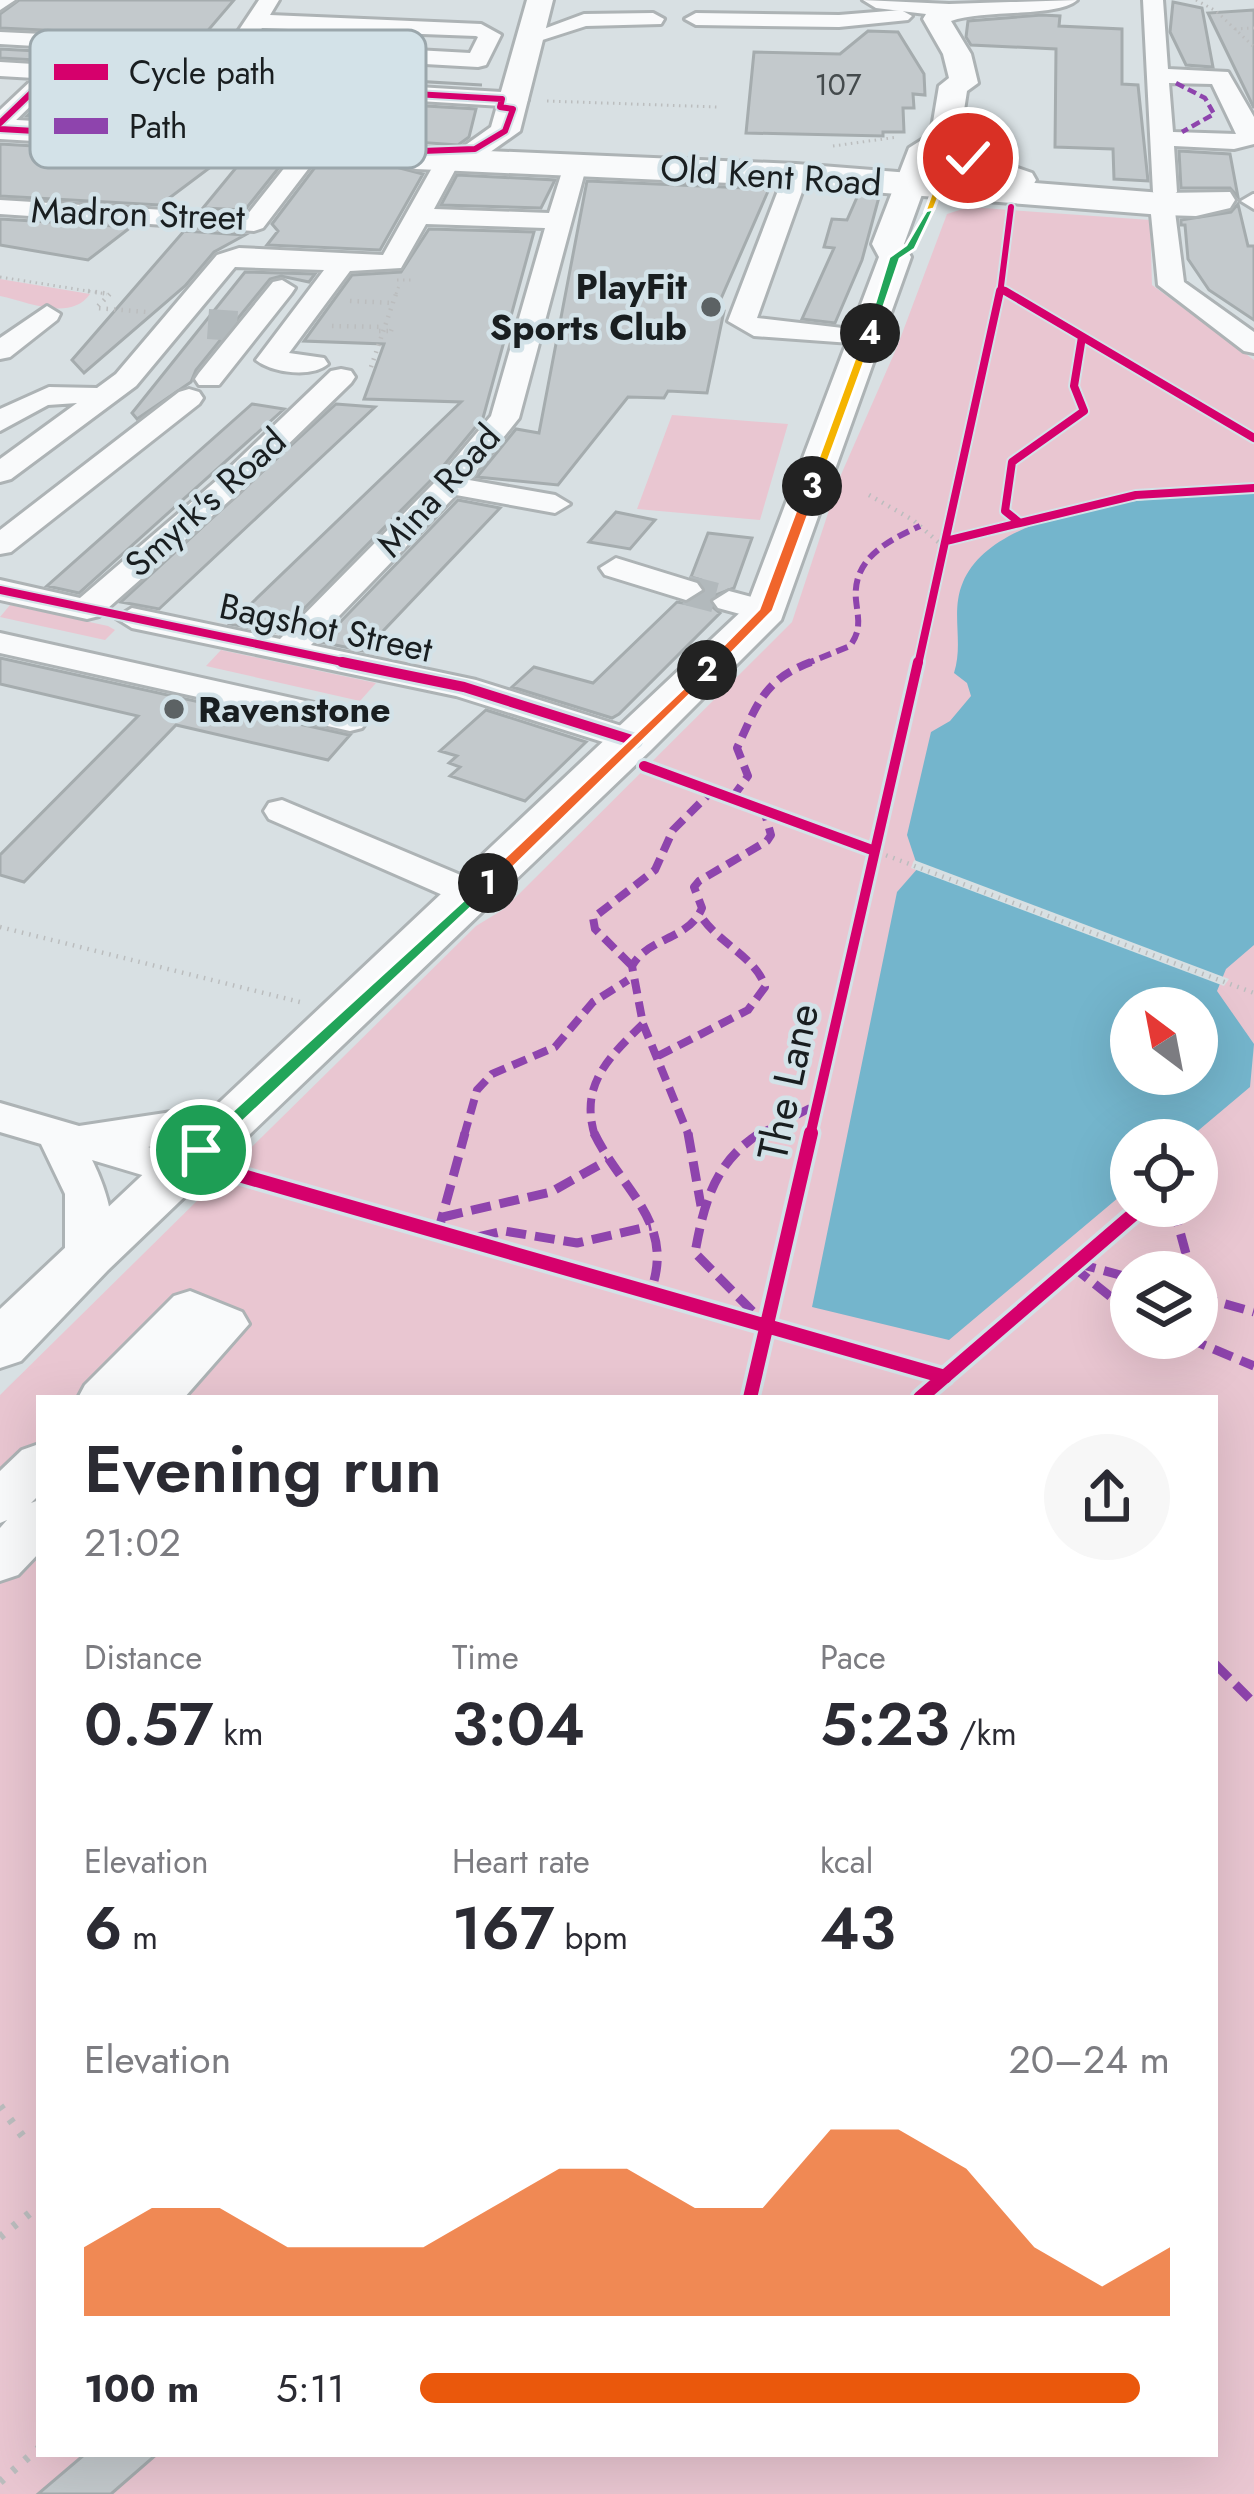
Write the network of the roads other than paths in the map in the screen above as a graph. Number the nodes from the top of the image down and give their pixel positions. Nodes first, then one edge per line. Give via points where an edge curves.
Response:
1 (269, 0) edge
2 (540, 0) edge
3 (876, 0) edge
4 (1064, 0) edge
5 (1153, 0) edge
6 (678, 11) edge
7 (919, 15) junction
8 (254, 30) edge
9 (533, 37) junction
10 (0, 38) edge
11 (30, 40) edge
12 (487, 45) dead end
13 (426, 58) edge
14 (0, 70) edge
15 (30, 72) edge
16 (1155, 76) junction
17 (426, 94) edge
18 (30, 95) edge
19 (524, 100) junction
20 (0, 126) edge
21 (30, 128) edge
22 (1159, 138) junction
23 (1244, 147) edge
24 (426, 154) edge
25 (529, 162) junction
26 (932, 162) junction
27 (299, 168) edge
28 (796, 175) junction
29 (1164, 198) junction
30 (1244, 201) edge
31 (0, 207) edge
32 (425, 207) junction
33 (84, 213) junction
34 (556, 221) junction
35 (0, 227) edge
36 (342, 264) junction
37 (282, 288) dead end
38 (47, 314) dead end
39 (303, 319) junction
40 (334, 320) dead end
41 (868, 339) junction
42 (1254, 345) edge
43 (0, 351) edge
44 (336, 378) junction
45 (284, 386) dead end
46 (105, 398) junction
47 (0, 422) edge
48 (0, 472) edge
49 (449, 484) junction
50 (555, 504) dead end
51 (0, 549) edge
52 (0, 562) edge
53 (616, 568) dead end
54 (0, 590) edge
55 (686, 590) tunnel mouth
56 (0, 643) edge
57 (289, 649) junction
58 (99, 663) junction
59 (350, 721) dead end
60 (635, 741) junction
61 (282, 811) dead end
62 (475, 895) junction
63 (238, 1116) junction
64 (0, 1117) edge
65 (60, 1135) junction
66 (179, 1172) junction
67 (88, 1256) junction
68 (0, 1346) edge
69 (105, 1395) edge
70 (158, 1395) edge
71 (36, 1466) edge
72 (0, 1503) edge
73 (36, 1523) edge
74 (0, 1561) edge

1 - 8 street
2 - 9 main road
3 - 7 main road
4 - 7 main road
5 - 16 street
6 - 7 street via 827,23
6 - 9 street via 600,16
7 - 26 main road via 943,82 953,86
9 - 19 main road
10 - 11 street
12 - 13 street via 478,60
14 - 15 street
16 - 22 street
16 - 23 street via 1220,77 1249,129
17 - 19 street
18 - 20 street
19 - 25 main road
20 - 21 highway, Old Kent Road
22 - 23 street
22 - 29 street
24 - 25 highway, Old Kent Road
25 - 26 highway, Old Kent Road
25 - 28 highway, Old Kent Road
25 - 32 street
25 - 34 street, Mina Road
26 - 28 highway, Old Kent Road
26 - 29 highway, Old Kent Road
26 - 29 highway, Old Kent Road
26 - 41 main road via 911,247 895,257
27 - 33 street, Madron Street via 254,223
28 - 41 street via 742,321
29 - 30 highway, Old Kent Road
29 - 42 street via 1171,285
31 - 33 street, Madron Street
32 - 34 street
32 - 36 street via 401,275
33 - 35 street via 63,232
34 - 49 street, Mina Road via 505,418
36 - 39 street
36 - 46 street via 226,261 188,320
37 - 51 street via 199,388
38 - 43 street
39 - 40 street
39 - 44 street via 270,360
41 - 60 main road via 748,606
44 - 45 street, Smyrk's Road
44 - 54 street, Smyrk's Road via 87,609
46 - 47 street via 46,394
46 - 48 street
49 - 50 street
49 - 57 street, Mina Road
51 - 52 street via 7,556
53 - 55 street
56 - 58 street
57 - 58 street, Bagshot Street via 138,619
57 - 60 street, Bagshot Street via 464,687
58 - 59 street
60 - 62 main road
61 - 62 street
62 - 63 main road
63 - 65 street via 155,1132
63 - 66 main road
64 - 65 street
65 - 66 street
65 - 67 street via 87,1194
66 - 67 main road
67 - 68 main road
69 - 70 street via 190,1308 226,1324
71 - 72 street
73 - 74 street

